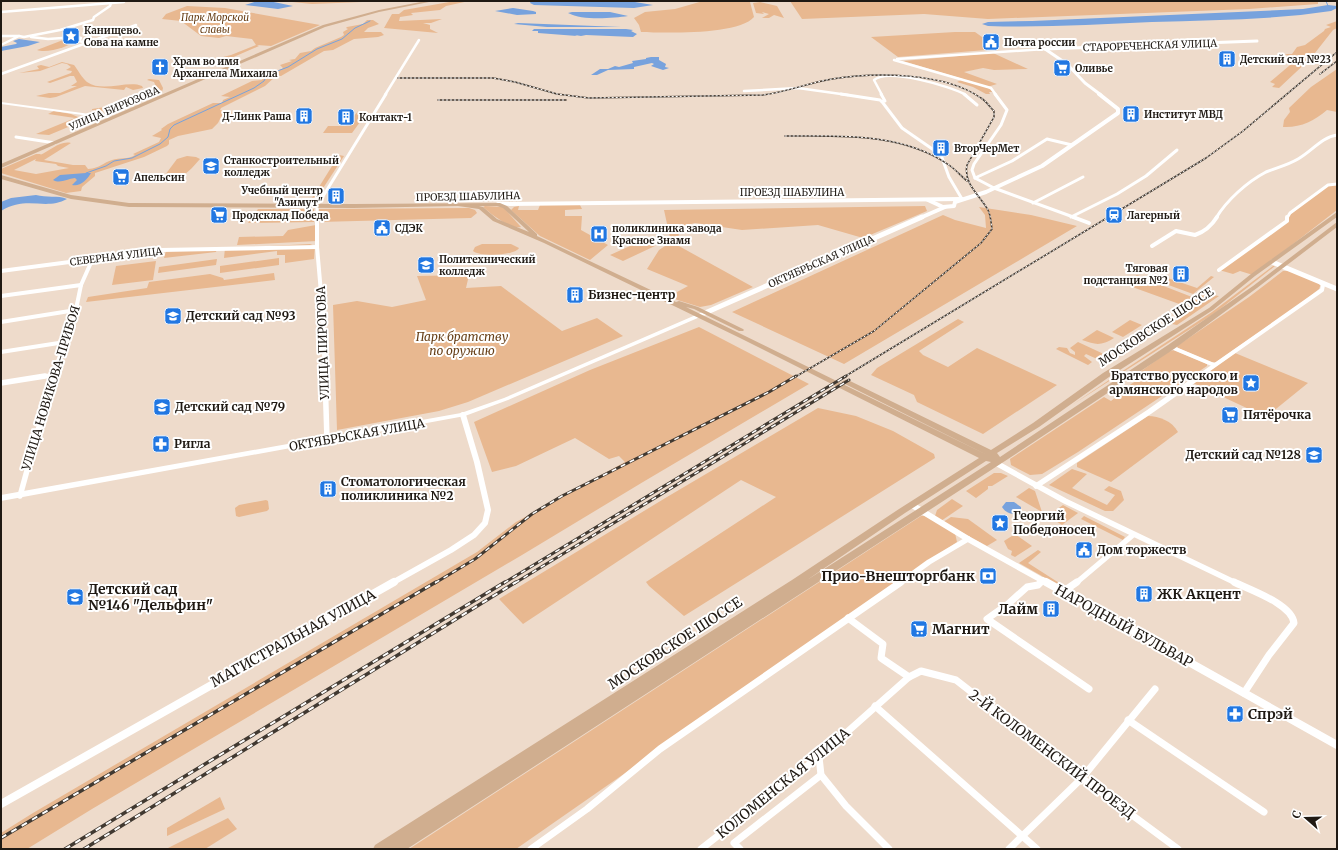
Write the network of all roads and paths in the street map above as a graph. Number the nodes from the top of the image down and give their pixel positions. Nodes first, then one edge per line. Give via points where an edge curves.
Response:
1 (432, 1) edge
2 (438, 1) edge
3 (124, 2) dead end
4 (110, 3) junction
5 (423, 3) junction
6 (1, 12) edge
7 (136, 25) dead end
8 (1, 36) edge
9 (17, 36) junction
10 (24, 37) junction
11 (419, 40) dead end
12 (1257, 41) dead end
13 (87, 43) junction
14 (1, 45) edge
15 (1045, 49) junction
16 (1, 74) edge
17 (744, 91) dead end
18 (882, 101) junction
19 (1, 103) edge
20 (976, 105) dead end
21 (112, 118) junction
22 (1337, 135) edge
23 (16, 137) dead end
24 (56, 143) junction
25 (1072, 145) junction
26 (1177, 150) dead end
27 (1, 166) edge
28 (1083, 177) dead end
29 (2, 178) edge
30 (975, 178) junction
31 (1335, 184) edge
32 (994, 188) junction
33 (939, 198) junction
34 (949, 199) junction
35 (962, 199) junction
36 (925, 200) junction
37 (934, 202) junction
38 (955, 202) junction
39 (1033, 203) junction
40 (318, 204) junction
41 (498, 204) junction
42 (521, 204) junction
43 (483, 206) junction
44 (938, 208) junction
45 (508, 210) junction
46 (1337, 214) edge
47 (1071, 217) junction
48 (1089, 223) dead end
49 (1337, 224) edge
50 (546, 242) junction
51 (1152, 246) dead end
52 (317, 248) junction
53 (93, 258) junction
54 (1272, 262) junction
55 (1282, 266) junction
56 (1220, 270) dead end
57 (1, 271) edge
58 (1320, 282) junction
59 (81, 285) junction
60 (1337, 289) edge
61 (1, 296) edge
62 (657, 296) junction
63 (76, 310) junction
64 (705, 312) junction
65 (697, 316) junction
66 (1, 322) edge
67 (65, 342) junction
68 (1171, 347) junction
69 (1, 352) edge
70 (795, 360) junction
71 (1214, 365) junction
72 (53, 375) junction
73 (1, 383) edge
74 (462, 415) junction
75 (327, 440) junction
76 (989, 456) junction
77 (999, 461) junction
78 (1036, 486) junction
79 (20, 496) junction
80 (1, 498) edge
81 (912, 505) junction
82 (922, 511) junction
83 (1133, 535) junction
84 (968, 539) junction
85 (1043, 580) junction
86 (1064, 592) junction
87 (848, 618) junction
88 (920, 671) joint
89 (908, 677) junction
90 (1089, 689) dead end
91 (1155, 690) dead end
92 (1244, 693) junction
93 (875, 706) junction
94 (1128, 720) junction
95 (1337, 745) edge
96 (820, 757) junction
97 (822, 775) junction
98 (1082, 778) junction
99 (1, 804) edge
100 (1264, 812) dead end
101 (1022, 837) junction
102 (379, 849) edge
103 (396, 849) edge
104 (531, 849) edge
105 (701, 849) edge
106 (740, 849) edge
107 (889, 849) edge
108 (1009, 849) edge
109 (1037, 849) edge
110 (1178, 849) edge

1 - 5 main road
2 - 5 main road
3 - 4 street
4 - 6 street
4 - 10 street via 110,6 93,20
5 - 21 main road, УЛИЦА БИРЮЗОВА via 335,22
7 - 13 street
8 - 9 street
9 - 10 street
9 - 14 street
10 - 13 street via 77,37 80,38 79,41
11 - 40 street
12 - 15 street, СТАРОРЕЧЕНСКАЯ УЛИЦА
13 - 16 street
15 - 25 street via 1067,64 1085,83 1119,111
15 - 30 street, СТАРОРЕЧЕНСКАЯ УЛИЦА via 894,60 991,88 1006,106 1007,110 1000,125 974,164 972,170
17 - 18 street via 798,88
18 - 20 street via 885,101 874,80 878,78 917,80 944,85 963,93
18 - 35 street via 902,128 941,155 949,177
19 - 21 main road
21 - 24 main road, УЛИЦА БИРЮЗОВА
22 - 51 street via 1330,136 1297,160 1265,173 1242,188 1221,210 1213,223 1198,234 1176,231
23 - 24 street
24 - 27 main road, УЛИЦА БИРЮЗОВА
25 - 30 street via 1047,139 1026,155
25 - 32 street via 1042,166
26 - 47 street via 1146,176
28 - 39 street
29 - 40 main road, ПРОЕЗД ШАБУЛИНА via 71,197 118,205
30 - 32 street
31 - 56 street via 1328,185 1290,213 1287,221
32 - 35 street
32 - 39 street
33 - 34 street, ПРОЕЗД ШАБУЛИНА
33 - 36 street, ПРОЕЗД ШАБУЛИНА
33 - 37 street
34 - 35 street, ПРОЕЗД ШАБУЛИНА
34 - 38 street, ПРОЕЗД ШАБУЛИНА
35 - 38 street
36 - 37 street
36 - 42 street, ПРОЕЗД ШАБУЛИНА
37 - 44 street
38 - 44 street, ОКТЯБРЬСКАЯ УЛИЦА via 954,206
39 - 47 street
40 - 43 main road, ПРОЕЗД ШАБУЛИНА
40 - 52 street, УЛИЦА ПИРОГОВА
41 - 42 street, ПРОЕЗД ШАБУЛИНА
41 - 43 main road, ПРОЕЗД ШАБУЛИНА
41 - 45 main road
42 - 45 street via 512,205
43 - 50 main road via 496,220
44 - 64 street, ОКТЯБРЬСКАЯ УЛИЦА
45 - 50 main road
46 - 54 main road, МОСКОВСКОЕ ШОССЕ
47 - 48 street
49 - 55 main road, МОСКОВСКОЕ ШОССЕ
50 - 62 main road
52 - 53 street, СЕВЕРНАЯ УЛИЦА via 161,250
52 - 75 street, УЛИЦА ПИРОГОВА via 322,302
53 - 57 street, СЕВЕРНАЯ УЛИЦА
53 - 59 street, УЛИЦА НОВИКОВА-ПРИБОЯ
54 - 55 street
54 - 76 main road, МОСКОВСКОЕ ШОССЕ via 1211,309 1106,375 1036,426
55 - 58 street
55 - 68 main road, МОСКОВСКОЕ ШОССЕ
58 - 60 street
58 - 71 street via 1323,285 1322,290
59 - 61 street
59 - 63 street, УЛИЦА НОВИКОВА-ПРИБОЯ
62 - 64 main road
62 - 65 main road
63 - 66 street
63 - 67 street, УЛИЦА НОВИКОВА-ПРИБОЯ
64 - 65 main road, ОКТЯБРЬСКАЯ УЛИЦА
64 - 70 main road
65 - 70 main road
65 - 74 main road, ОКТЯБРЬСКАЯ УЛИЦА via 506,399
67 - 69 street
67 - 72 street, УЛИЦА НОВИКОВА-ПРИБОЯ
68 - 71 street
68 - 77 main road, МОСКОВСКОЕ ШОССЕ
70 - 76 main road
71 - 78 street via 1149,412
72 - 73 street
72 - 79 street, УЛИЦА НОВИКОВА-ПРИБОЯ
74 - 75 main road, ОКТЯБРЬСКАЯ УЛИЦА
74 - 99 street, МАГИСТРАЛЬНАЯ УЛИЦА via 477,462 488,510 485,523 474,535
75 - 79 main road, ОКТЯБРЬСКАЯ УЛИЦА
76 - 77 main road
76 - 81 main road, МОСКОВСКОЕ ШОССЕ
77 - 78 street via 1007,470
77 - 82 main road, МОСКОВСКОЕ ШОССЕ
78 - 83 street
79 - 80 main road, ОКТЯБРЬСКАЯ УЛИЦА
81 - 82 street, НАРОДНЫЙ БУЛЬВАР
81 - 102 main road, МОСКОВСКОЕ ШОССЕ via 795,583
82 - 84 street, НАРОДНЫЙ БУЛЬВАР
82 - 103 main road, МОСКОВСКОЕ ШОССЕ
83 - 86 street
83 - 92 street via 1283,606 1294,617 1294,623
84 - 85 street, НАРОДНЫЙ БУЛЬВАР
84 - 87 street via 929,562 895,588
85 - 86 street, НАРОДНЫЙ БУЛЬВАР
85 - 90 street via 1038,585 1027,587 987,619
86 - 92 street, НАРОДНЫЙ БУЛЬВАР
87 - 89 street via 883,644 881,658
87 - 104 street via 660,749 588,809
88 - 89 street, КОЛОМЕНСКАЯ УЛИЦА
88 - 98 street, 2-Й КОЛОМЕНСКИЙ ПРОЕЗД via 956,680
89 - 93 street, КОЛОМЕНСКАЯ УЛИЦА
91 - 94 street
92 - 95 street, НАРОДНЫЙ БУЛЬВАР
93 - 96 street, КОЛОМЕНСКАЯ УЛИЦА
93 - 101 street
94 - 98 street
94 - 100 street
96 - 97 street
96 - 105 street, КОЛОМЕНСКАЯ УЛИЦА
97 - 106 street via 734,843
97 - 107 street via 846,806
98 - 101 street
98 - 110 street, 2-Й КОЛОМЕНСКИЙ ПРОЕЗД
101 - 108 street
101 - 109 street

